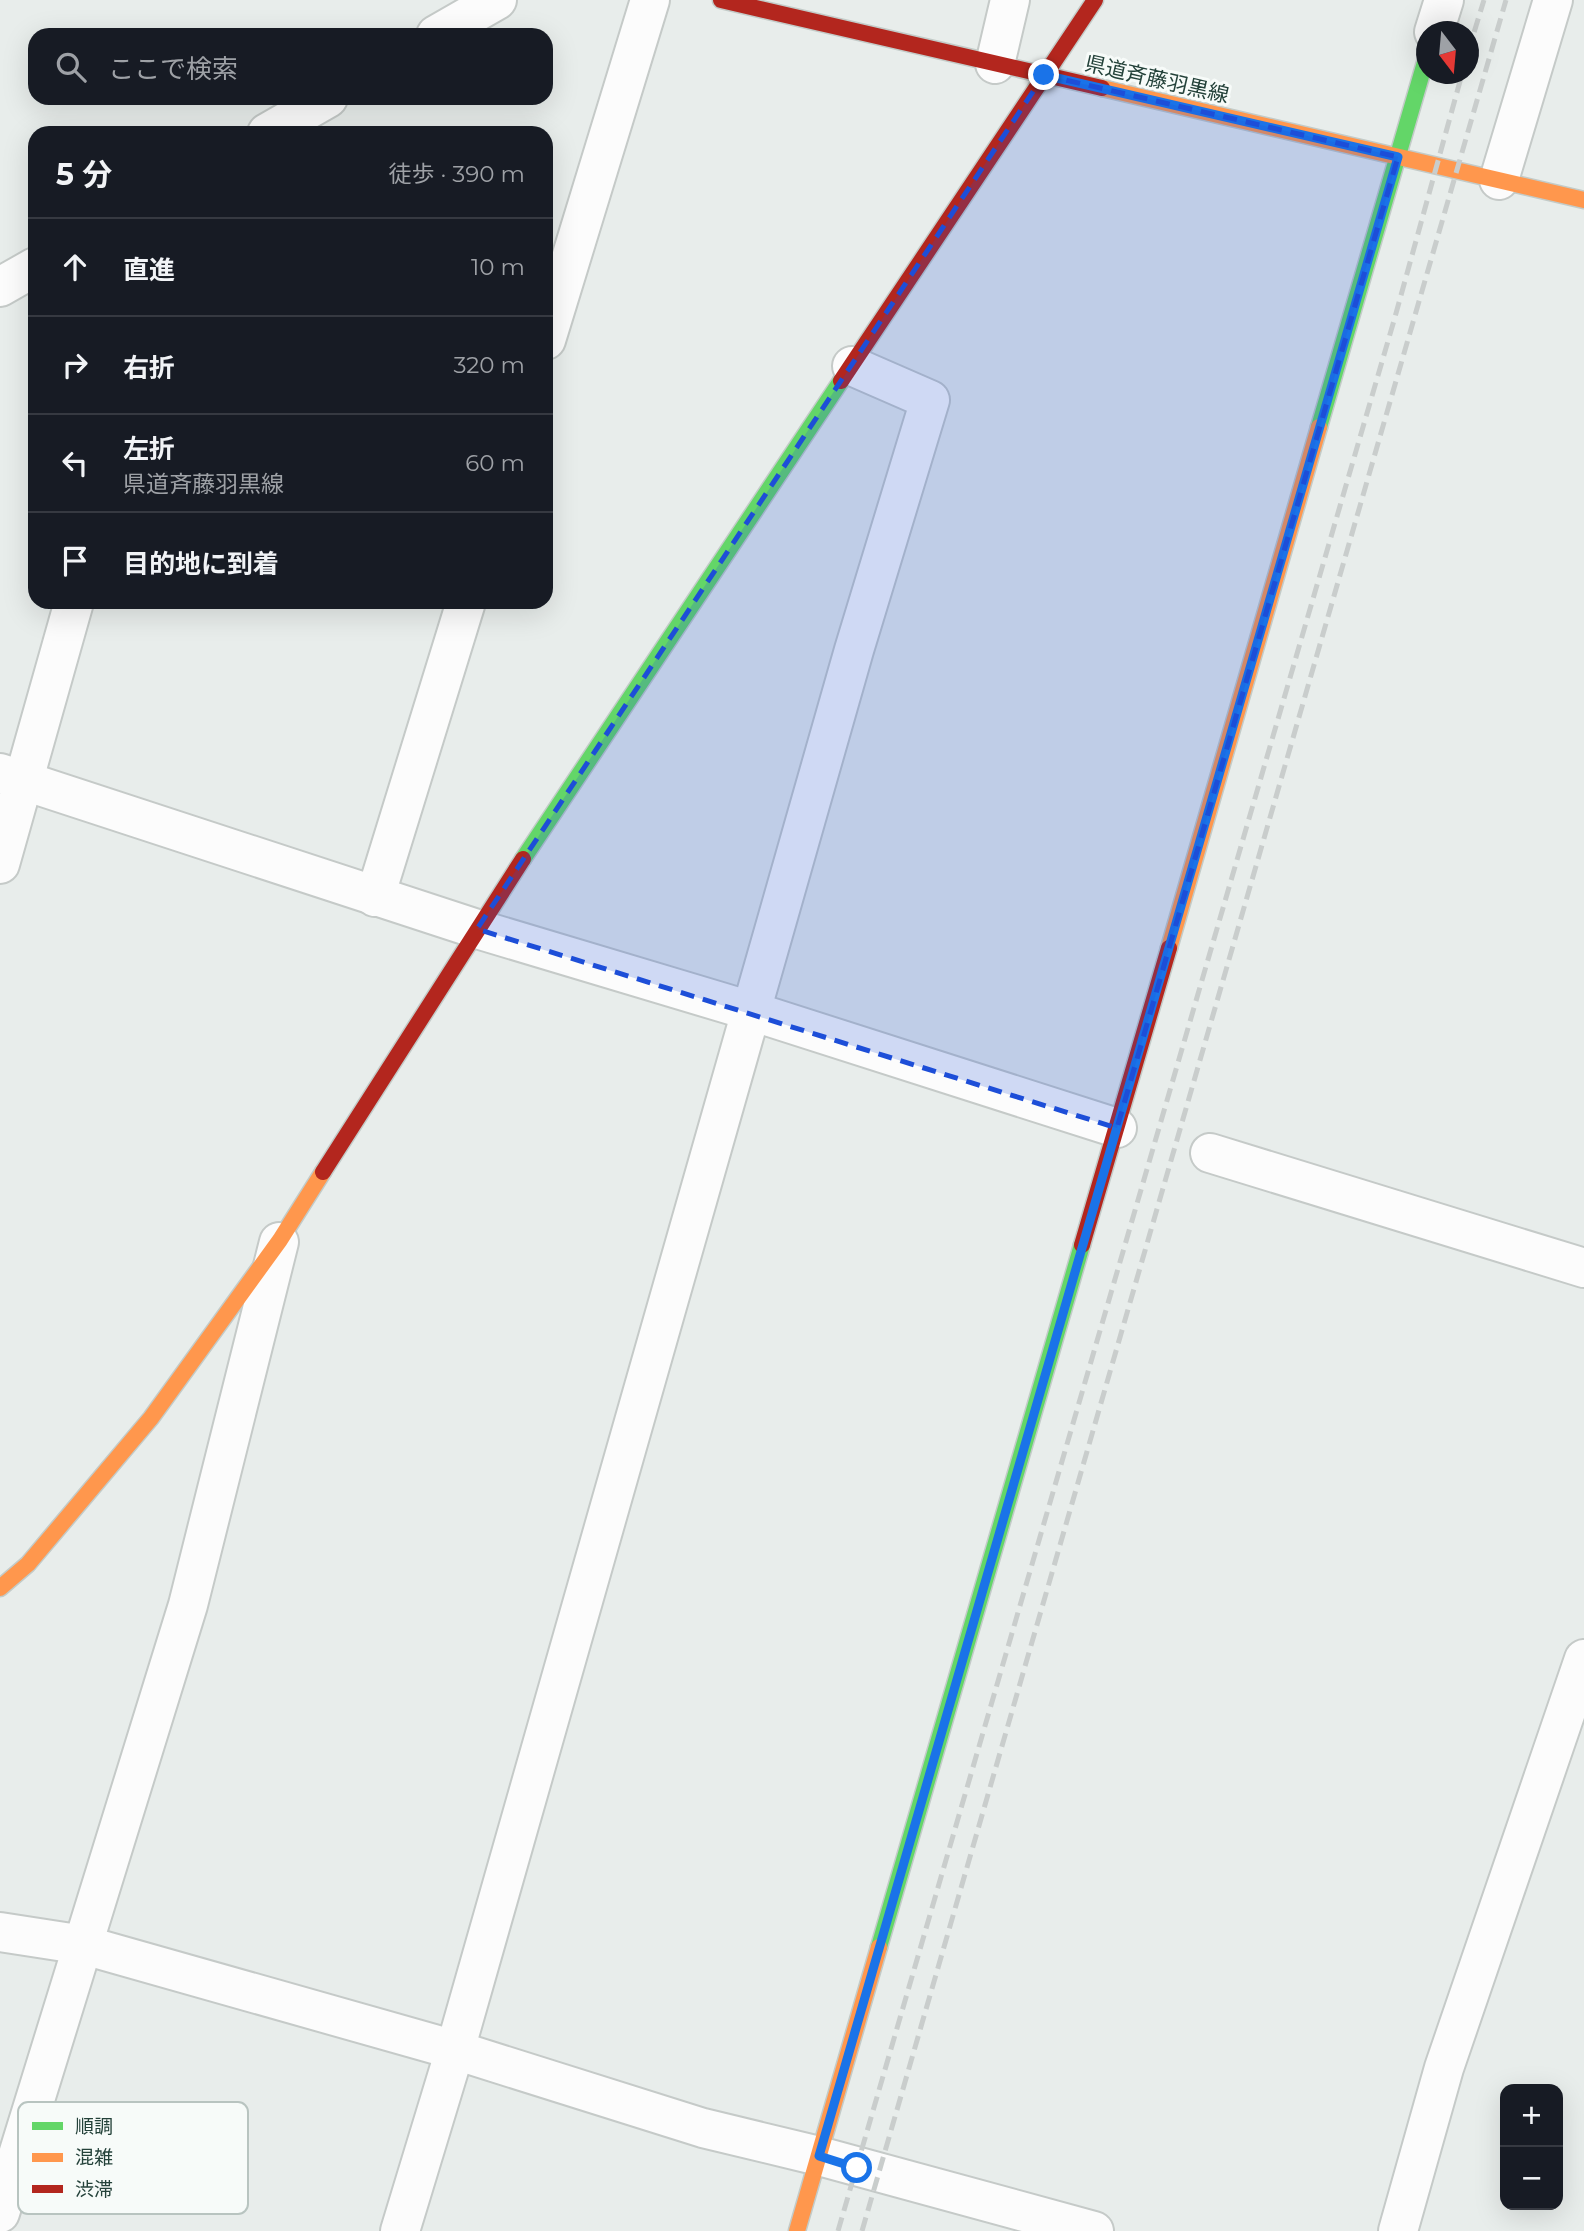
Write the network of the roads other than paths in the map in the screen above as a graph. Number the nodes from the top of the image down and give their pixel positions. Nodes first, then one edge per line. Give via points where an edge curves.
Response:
1 (496, 0) edge
2 (650, 0) edge
3 (721, 0) edge
4 (1010, 0) edge
5 (1095, 0) edge
6 (1444, 0) edge
7 (1553, 0) edge
8 (1437, 21) edge
9 (448, 28) edge
10 (995, 64) junction
11 (1044, 75) junction
12 (1419, 84) edge
13 (316, 105) edge
14 (279, 126) edge
15 (1398, 157) junction
16 (1499, 180) junction
17 (1584, 200) edge
18 (28, 271) edge
19 (0, 287) edge
20 (553, 317) edge
21 (852, 366) junction
22 (72, 609) edge
23 (464, 609) edge
24 (12, 777) edge
25 (0, 864) edge
26 (375, 897) junction
27 (477, 929) junction
28 (751, 1011) junction
29 (1116, 1128) junction
30 (1210, 1153) dead end
31 (280, 1240) junction
32 (1584, 1268) edge
33 (0, 1588) edge
34 (1584, 1659) edge
35 (0, 1932) edge
36 (84, 1945) junction
37 (455, 2049) junction
38 (35, 2102) edge
39 (18, 2156) edge
40 (819, 2156) junction
41 (0, 2213) edge
42 (400, 2231) edge
43 (797, 2231) edge
44 (1094, 2231) edge
45 (1398, 2231) edge

1 - 9 street
2 - 20 street
3 - 10 street, 県道斉藤羽黒線
4 - 10 street
5 - 11 street
6 - 8 street
7 - 16 street
10 - 11 street, 県道斉藤羽黒線
11 - 15 street, 県道斉藤羽黒線
11 - 21 street
12 - 15 street
13 - 14 street
15 - 16 street, 県道斉藤羽黒線
15 - 29 street
16 - 17 street, 県道斉藤羽黒線
18 - 19 street
21 - 27 street
21 - 28 street via 930,400
22 - 24 street
23 - 26 street
24 - 25 street
24 - 26 street
26 - 27 street
27 - 28 street
27 - 31 street
28 - 29 street
28 - 37 street
29 - 40 street
30 - 32 street
31 - 33 street via 151,1418 27,1564
31 - 36 street via 188,1605
34 - 45 street via 1444,2068
35 - 36 street
36 - 37 street
36 - 38 street
37 - 40 street via 704,2128
37 - 42 street
39 - 41 street
40 - 43 street
40 - 44 street

